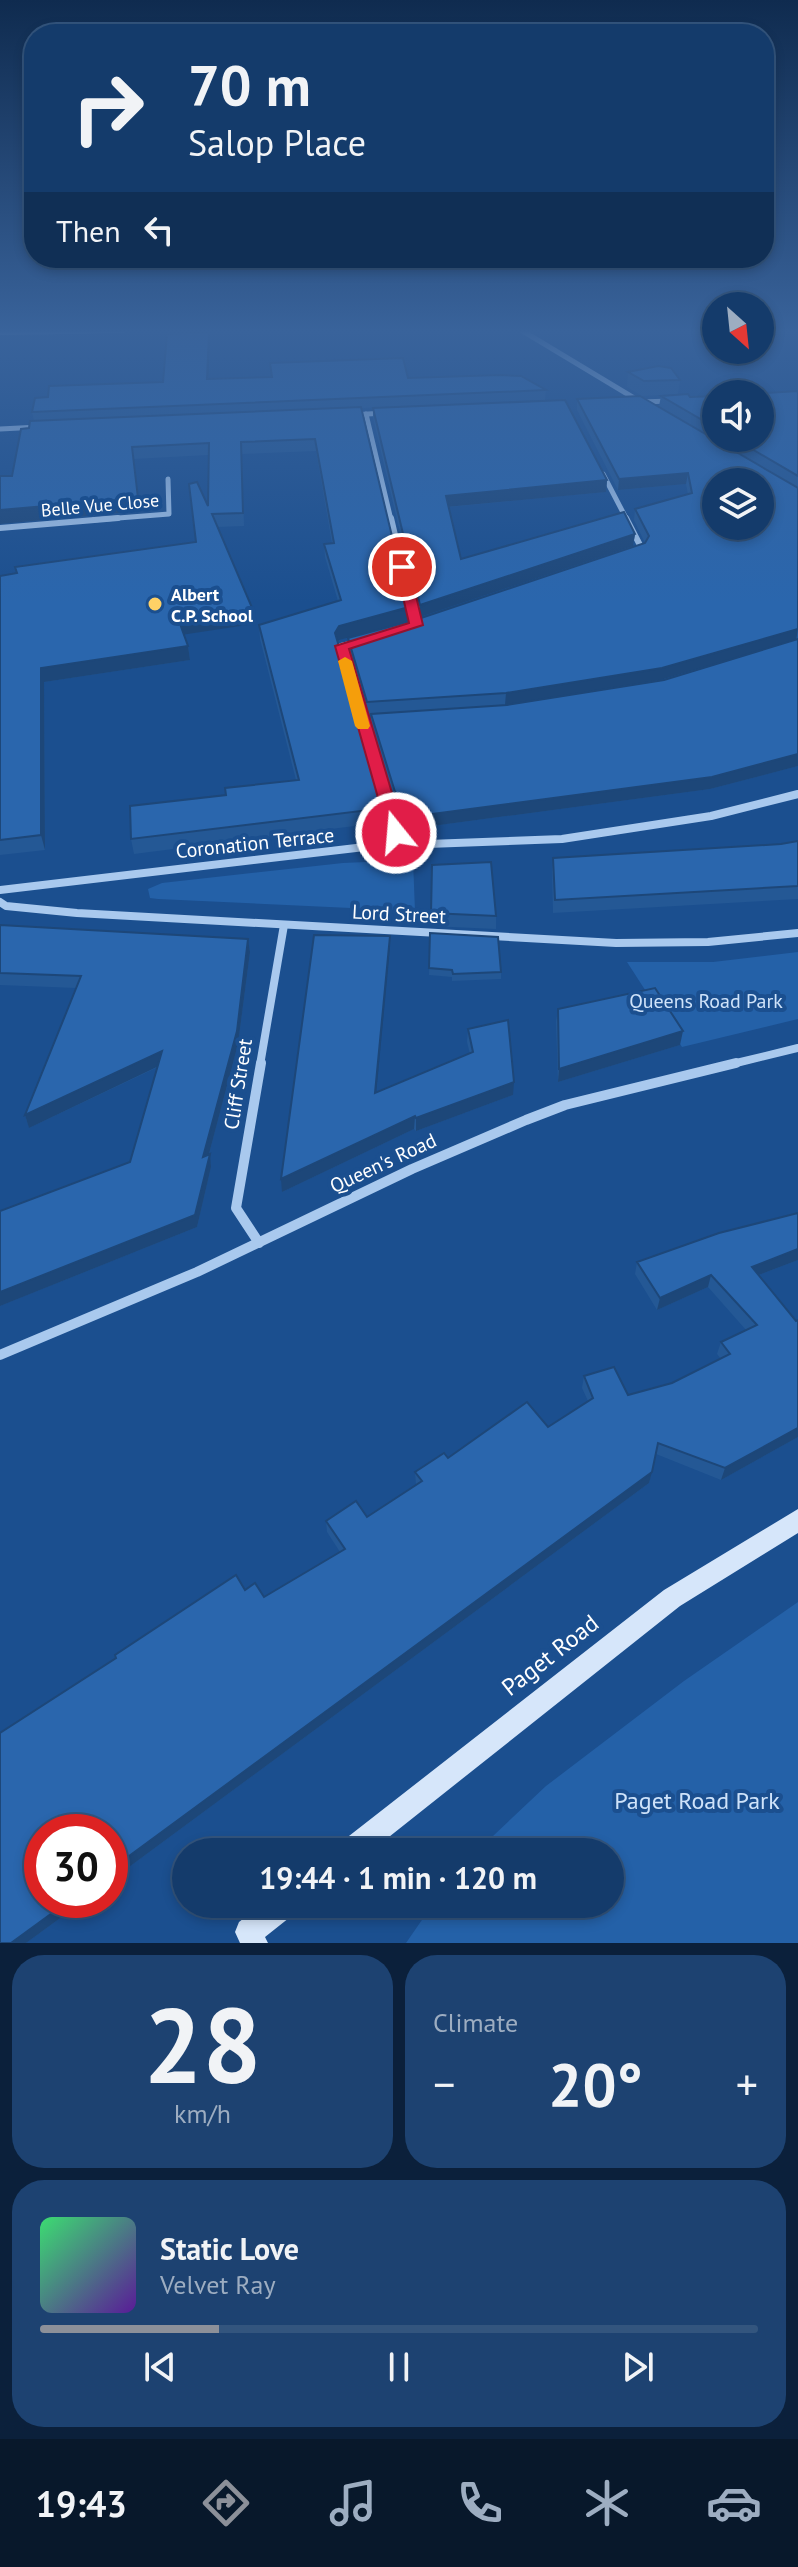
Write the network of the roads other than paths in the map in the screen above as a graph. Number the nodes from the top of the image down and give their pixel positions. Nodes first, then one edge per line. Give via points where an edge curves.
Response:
1 (368, 421) edge
2 (48, 427) edge
3 (0, 429) edge
4 (600, 467) edge
5 (168, 479) dead end
6 (0, 528) edge
7 (632, 553) edge
8 (431, 620) edge
9 (416, 625) junction
10 (401, 629) edge
11 (371, 638) edge
12 (376, 720) edge
13 (361, 721) junction
14 (798, 794) edge
15 (400, 846) junction
16 (0, 890) edge
17 (0, 902) edge
18 (284, 925) junction
19 (798, 933) edge
20 (798, 1048) edge
21 (259, 1243) junction
22 (0, 1355) edge
23 (798, 1520) edge
24 (367, 1838) edge
25 (269, 1918) edge
26 (246, 1939) edge

1 - 9 street
2 - 3 street
4 - 7 street via 642,549
5 - 6 street, Belle Vue Close via 169,514
8 - 9 street
9 - 10 street
11 - 13 street via 341,646
12 - 13 street
13 - 15 street
14 - 15 street, Coronation Terrace via 711,816 598,835
15 - 16 street, Coronation Terrace
17 - 18 street, Lord Street via 77,913
18 - 19 street, Lord Street via 616,943 708,942
18 - 21 street, Cliff Street via 236,1208
20 - 21 street, Queen's Road via 555,1108 443,1154
21 - 22 street, Queen's Road
23 - 24 street, Paget Road via 672,1598
25 - 26 street

